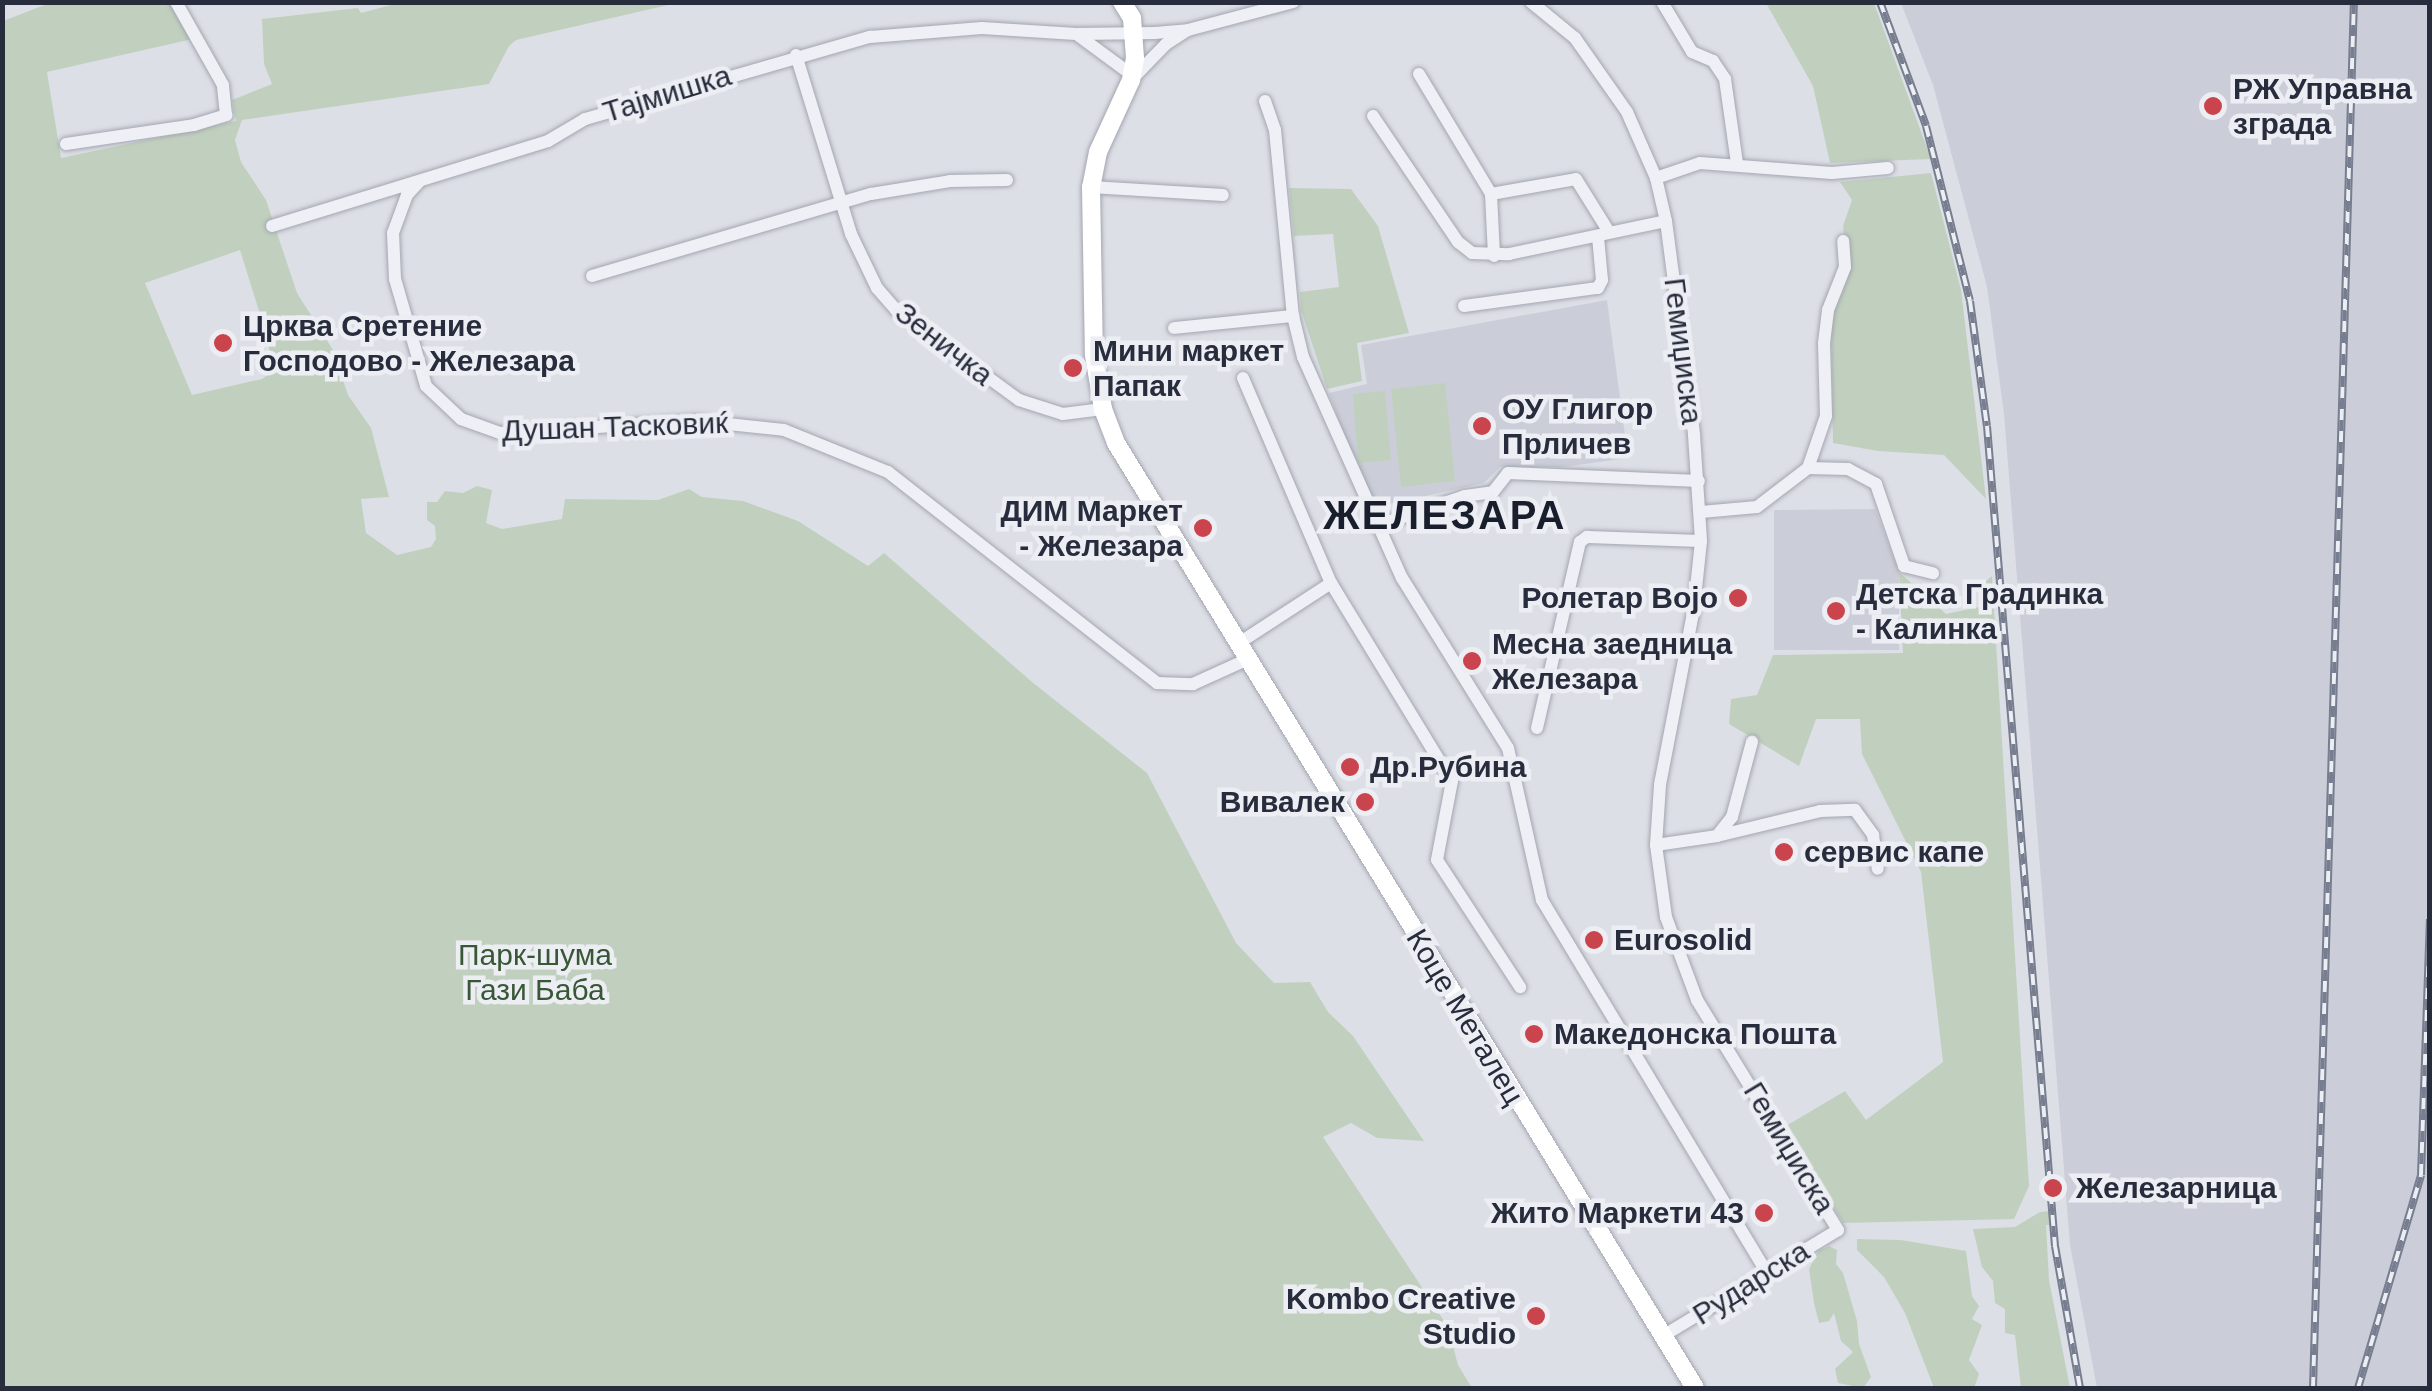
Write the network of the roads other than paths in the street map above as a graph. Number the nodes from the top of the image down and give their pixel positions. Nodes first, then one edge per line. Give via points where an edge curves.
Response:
1 (176, 2) edge
2 (1122, 2) edge
3 (1293, 2) edge
4 (1531, 2) edge
5 (1662, 2) edge
6 (1188, 30) junction
7 (1076, 34) junction
8 (1136, 34) junction
9 (796, 55) junction
10 (1419, 74) dead end
11 (1132, 78) junction
12 (1264, 101) dead end
13 (1373, 116) dead end
14 (66, 144) dead end
15 (1736, 163) junction
16 (1888, 168) dead end
17 (1656, 178) junction
18 (1007, 180) dead end
19 (419, 182) junction
20 (1091, 187) junction
21 (1491, 194) junction
22 (1223, 195) dead end
23 (843, 202) junction
24 (1666, 221) junction
25 (272, 226) dead end
26 (1603, 235) junction
27 (1843, 241) dead end
28 (1494, 256) junction
29 (592, 276) dead end
30 (1464, 306) dead end
31 (1292, 316) junction
32 (1174, 328) dead end
33 (1243, 378) dead end
34 (1104, 410) junction
35 (1808, 468) junction
36 (1699, 481) junction
37 (1701, 512) junction
38 (1376, 526) junction
39 (1701, 541) junction
40 (1934, 573) dead end
41 (1331, 584) junction
42 (1244, 651) junction
43 (1537, 728) dead end
44 (1752, 742) dead end
45 (1717, 836) junction
46 (1656, 844) junction
47 (1878, 869) dead end
48 (1520, 987) dead end
49 (1838, 1230) joint
50 (1766, 1270) junction
51 (1664, 1336) junction
52 (1695, 1388) edge

1 - 14 street via 223,85 226,115
2 - 8 street
3 - 6 street
4 - 17 street, Гемиџиска via 1602,71
5 - 15 street via 1692,52 1720,68
6 - 8 street
6 - 11 street, Коце Металец
7 - 8 street, Тајмишка
7 - 9 street, Тајмишка via 932,29
7 - 11 street
8 - 11 street, Коце Металец
9 - 19 street, Тајмишка via 586,119 548,141
9 - 23 street, Зеничка
10 - 21 street
11 - 20 street, Коце Металец via 1098,152
12 - 31 street via 1282,180
13 - 28 street via 1458,242 1472,253
15 - 16 street via 1832,173
15 - 17 street via 1687,165
17 - 24 street, Гемиџиска
18 - 23 street via 908,186
19 - 25 street, Тајмишка
19 - 42 street, Душан Тасковиќ via 393,233 395,279 426,386 462,420 500,433 699,422 784,430 888,472 1157,683 1192,684
20 - 22 street
20 - 34 street, Коце Металец via 1092,319
21 - 26 street via 1576,178
21 - 28 street
23 - 29 street
23 - 34 street, Зеничка via 864,268 896,310 1019,400 1063,414
24 - 26 street
24 - 36 street, Гемиџиска
26 - 28 street
26 - 30 street via 1598,288
27 - 35 street via 1845,266 1826,326 1826,416
31 - 32 street
31 - 38 street via 1303,357
33 - 41 street, Коце Металец
34 - 42 street, Коце Металец via 1116,443
35 - 37 street via 1757,507
35 - 40 street via 1868,477 1904,566
36 - 37 street, Гемиџиска
36 - 38 street via 1508,473 1493,492
37 - 39 street, Гемиџиска
38 - 50 street via 1508,748 1542,900
39 - 43 street via 1580,542
39 - 46 street, Гемиџиска via 1663,760
41 - 42 street
41 - 48 street, Коце Металец via 1452,780 1438,860
42 - 51 street, Коце Металец
44 - 45 street via 1732,817
45 - 46 street
45 - 47 street via 1820,811 1855,810 1873,835
46 - 49 street, Гемиџиска via 1666,917 1698,1000
49 - 50 street, Рударска
50 - 51 street, Рударска
51 - 52 street, Коце Металец

